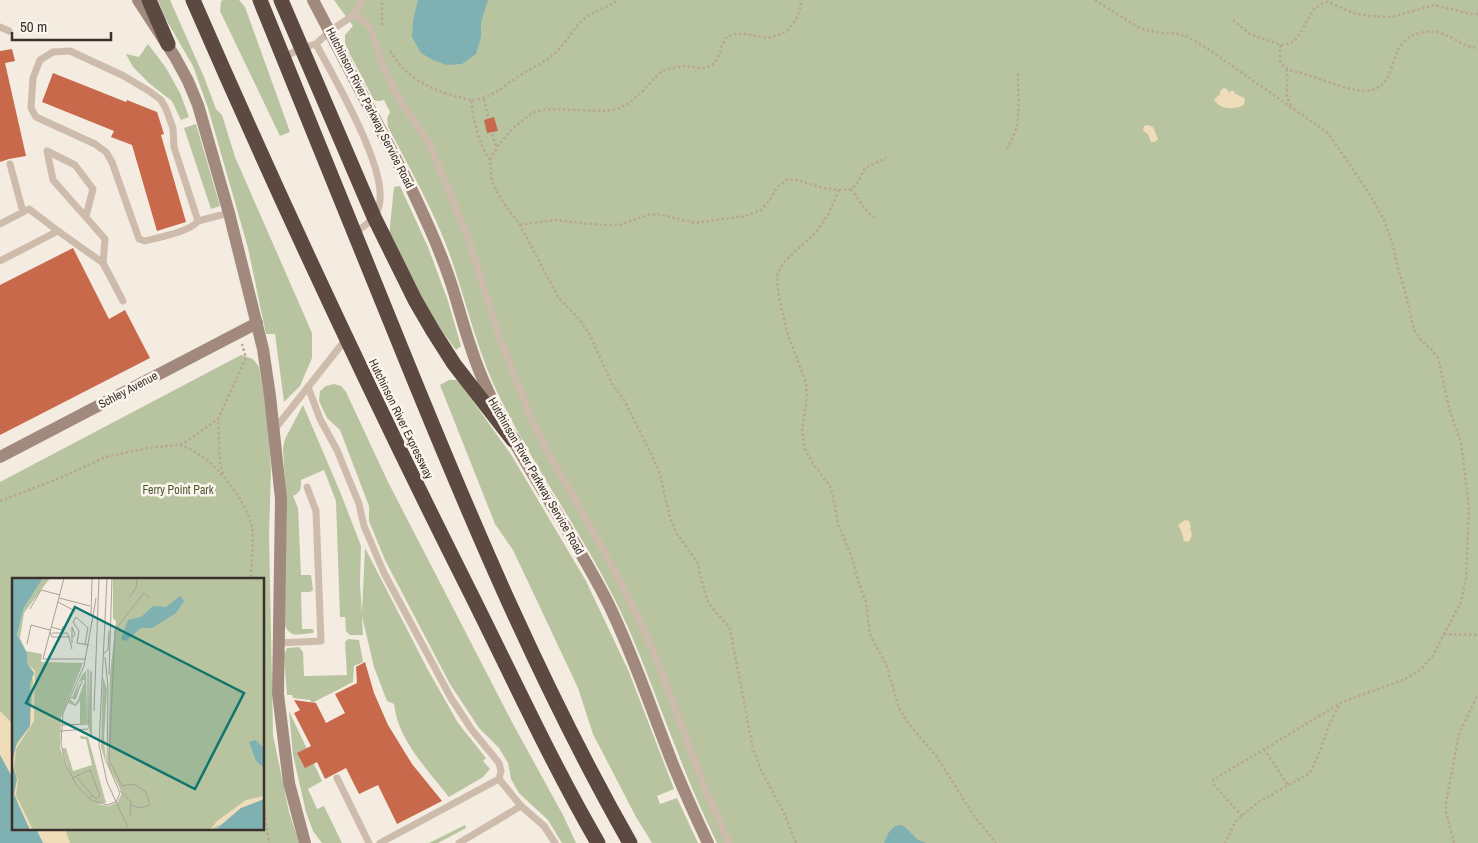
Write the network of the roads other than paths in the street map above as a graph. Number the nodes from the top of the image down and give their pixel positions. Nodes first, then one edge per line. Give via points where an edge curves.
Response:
1 (138, 0) edge
2 (149, 0) edge
3 (192, 0) edge
4 (260, 0) edge
5 (282, 0) edge
6 (314, 0) edge
7 (361, 0) edge
8 (355, 13) junction
9 (0, 27) edge
10 (9, 30) dead end
11 (330, 31) junction
12 (168, 44) junction
13 (309, 46) junction
14 (284, 58) junction
15 (10, 164) dead end
16 (23, 212) junction
17 (229, 213) junction
18 (86, 216) junction
19 (374, 218) junction
20 (198, 221) junction
21 (0, 224) edge
22 (58, 231) junction
23 (354, 233) junction
24 (0, 261) edge
25 (104, 264) junction
26 (122, 301) dead end
27 (257, 323) junction
28 (346, 338) junction
29 (308, 387) junction
30 (274, 430) junction
31 (513, 440) junction
32 (0, 457) edge
33 (307, 487) dead end
34 (279, 643) junction
35 (336, 778) dead end
36 (499, 779) junction
37 (521, 806) junction
38 (306, 843) edge
39 (369, 843) edge
40 (380, 843) edge
41 (459, 843) edge
42 (555, 843) edge
43 (598, 843) edge
44 (630, 843) edge
45 (708, 843) edge
46 (729, 843) edge

1 - 12 street
2 - 12 highway
3 - 28 highway, Hutchinson River Expressway
4 - 14 highway, Hutchinson River Expressway
5 - 13 highway
6 - 11 street, Hutchinson River Parkway Service Road
7 - 8 lane
8 - 11 lane
8 - 46 lane via 371,28 394,90 433,152 469,241 500,339 534,424 645,633
9 - 10 lane
11 - 13 lane
11 - 31 street, Hutchinson River Parkway Service Road via 426,220 442,258 479,371
12 - 17 street via 198,105
13 - 14 lane
13 - 19 highway
13 - 19 lane via 359,126 373,160 381,191 380,205
14 - 23 highway, Hutchinson River Expressway
15 - 16 lane
16 - 21 lane
16 - 22 lane via 29,209
17 - 20 lane
17 - 27 street
18 - 18 lane via 53,180 47,151 75,165 93,189
18 - 25 lane via 105,239
19 - 23 lane
19 - 31 highway via 441,344
20 - 20 lane via 174,147 174,128 161,100 122,75 70,51 53,52 40,60 33,78 31,108 36,117 106,152 140,240 188,229
22 - 24 lane
22 - 25 lane
23 - 44 highway, Hutchinson River Expressway via 502,588 586,761
25 - 26 lane
27 - 30 street
27 - 32 street, Schley Avenue
28 - 29 lane
28 - 43 highway, Hutchinson River Expressway via 444,540
29 - 30 lane
29 - 36 lane via 359,504 364,526 384,574 451,698 499,763
30 - 34 street via 281,499
31 - 45 street, Hutchinson River Parkway Service Road via 608,603
33 - 34 lane via 316,511 321,641
34 - 38 street via 278,694 288,773
35 - 39 lane
36 - 37 lane
36 - 40 lane
37 - 41 lane
37 - 42 lane via 544,826

